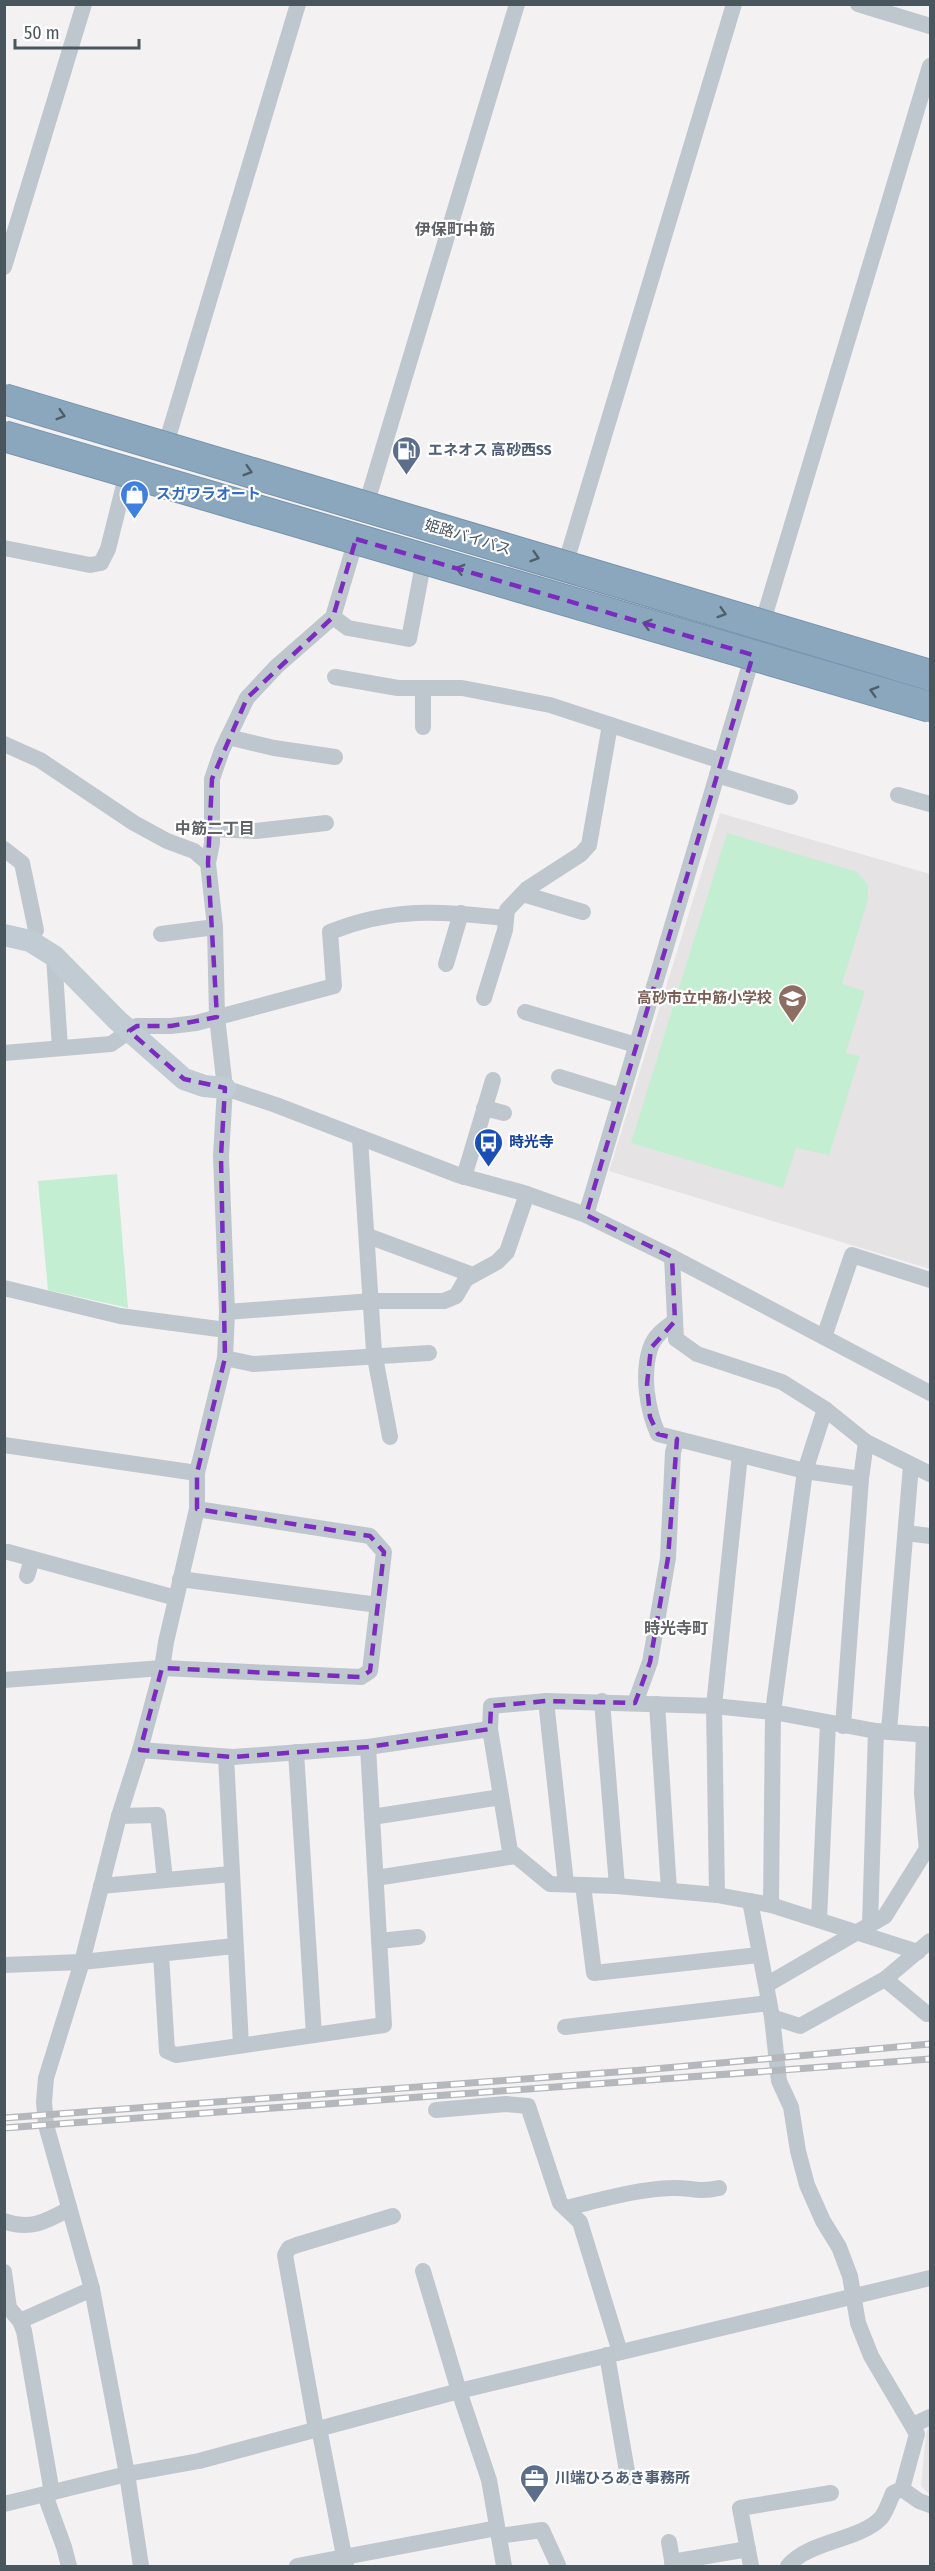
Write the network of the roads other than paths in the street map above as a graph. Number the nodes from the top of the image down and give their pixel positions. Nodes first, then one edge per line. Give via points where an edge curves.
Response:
1 (84, 4) edge
2 (298, 4) edge
3 (517, 4) edge
4 (734, 4) edge
5 (858, 4) edge
6 (930, 26) edge
7 (930, 66) edge
8 (4, 267) edge
9 (4, 399) edge
10 (4, 436) edge
11 (163, 454) dead end
12 (129, 464) dead end
13 (363, 513) dead end
14 (358, 532) dead end
15 (4, 548) edge
16 (425, 552) dead end
17 (562, 574) dead end
18 (333, 617) junction
19 (930, 675) edge
20 (335, 678) dead end
21 (423, 688) junction
22 (930, 707) edge
23 (610, 725) junction
24 (423, 727) dead end
25 (228, 737) junction
26 (4, 744) edge
27 (335, 757) dead end
28 (719, 768) junction
29 (898, 795) dead end
30 (790, 797) dead end
31 (930, 804) edge
32 (326, 822) dead end
33 (212, 829) junction
34 (4, 849) edge
35 (208, 863) junction
36 (523, 894) junction
37 (583, 912) dead end
38 (461, 913) junction
39 (505, 918) junction
40 (215, 927) junction
41 (161, 934) dead end
42 (4, 935) edge
43 (30, 941) junction
44 (54, 956) junction
45 (446, 964) dead end
46 (484, 998) dead end
47 (525, 1012) dead end
48 (217, 1017) junction
49 (129, 1031) junction
50 (636, 1045) junction
51 (60, 1048) junction
52 (4, 1053) edge
53 (560, 1077) dead end
54 (493, 1080) dead end
55 (225, 1088) junction
56 (621, 1096) junction
57 (484, 1108) junction
58 (504, 1113) dead end
59 (360, 1138) junction
60 (464, 1177) junction
61 (527, 1194) junction
62 (586, 1215) junction
63 (368, 1236) junction
64 (672, 1257) junction
65 (472, 1275) junction
66 (930, 1280) edge
67 (4, 1288) edge
68 (372, 1301) junction
69 (227, 1312) junction
70 (675, 1321) junction
71 (226, 1330) junction
72 (824, 1337) junction
73 (429, 1353) dead end
74 (374, 1356) junction
75 (225, 1358) junction
76 (930, 1393) edge
77 (825, 1409) junction
78 (390, 1437) dead end
79 (677, 1439) junction
80 (866, 1442) junction
81 (4, 1445) edge
82 (740, 1455) junction
83 (910, 1465) junction
84 (805, 1472) junction
85 (197, 1473) junction
86 (930, 1474) edge
87 (861, 1479) junction
88 (196, 1509) junction
89 (906, 1533) junction
90 (930, 1536) edge
91 (8, 1552) dead end
92 (32, 1559) junction
93 (27, 1576) dead end
94 (180, 1578) junction
95 (176, 1598) junction
96 (378, 1605) junction
97 (162, 1668) junction
98 (4, 1680) edge
99 (546, 1701) junction
100 (602, 1701) junction
101 (635, 1703) junction
102 (657, 1704) junction
103 (714, 1707) junction
104 (773, 1712) junction
105 (835, 1725) junction
106 (490, 1729) junction
107 (883, 1731) junction
108 (927, 1735) edge
109 (368, 1747) junction
110 (140, 1750) junction
111 (296, 1752) junction
112 (226, 1757) junction
113 (501, 1797) junction
114 (119, 1816) junction
115 (372, 1817) junction
116 (929, 1847) edge
117 (516, 1856) junction
118 (231, 1874) junction
119 (376, 1878) junction
120 (165, 1880) junction
121 (574, 1885) junction
122 (101, 1886) junction
123 (617, 1886) junction
124 (669, 1890) junction
125 (717, 1895) junction
126 (750, 1901) junction
127 (771, 1905) junction
128 (819, 1920) junction
129 (863, 1929) junction
130 (418, 1937) dead end
131 (379, 1941) junction
132 (234, 1946) junction
133 (924, 1946) edge
134 (161, 1954) junction
135 (759, 1955) junction
136 (82, 1962) junction
137 (4, 1965) edge
138 (885, 1979) junction
139 (768, 1984) junction
140 (771, 2010) junction
141 (930, 2014) edge
142 (565, 2027) dead end
143 (314, 2035) junction
144 (241, 2045) junction
145 (436, 2110) dead end
146 (719, 2188) dead end
147 (566, 2208) junction
148 (69, 2209) junction
149 (393, 2216) dead end
150 (4, 2221) edge
151 (423, 2271) dead end
152 (4, 2272) edge
153 (930, 2278) edge
154 (92, 2289) junction
155 (853, 2296) junction
156 (20, 2321) junction
157 (613, 2354) junction
158 (459, 2391) junction
159 (930, 2417) edge
160 (913, 2426) junction
161 (318, 2429) junction
162 (127, 2474) junction
163 (628, 2476) dead end
164 (902, 2489) junction
165 (831, 2493) dead end
166 (49, 2494) junction
167 (4, 2504) edge
168 (930, 2505) edge
169 (498, 2532) junction
170 (669, 2542) dead end
171 (747, 2549) junction
172 (345, 2562) edge
173 (673, 2564) edge
174 (558, 2565) edge
175 (69, 2566) edge
176 (141, 2566) edge
177 (297, 2566) edge
178 (504, 2566) edge
179 (751, 2566) edge
180 (788, 2566) edge

1 - 8 street
2 - 11 street
3 - 13 street
4 - 17 street
5 - 6 street
7 - 28 street via 760,632 749,638 754,651
9 -> 19 highway, 姫路バイパス, bridge
22 -> 10 highway, bridge
12 - 15 street via 108,549 100,563 90,565
14 - 18 street
16 - 18 street via 409,639 348,628
18 - 25 street via 286,657 247,698
20 - 21 street
21 - 23 street via 462,688 550,705
21 - 24 street
23 - 28 street
23 - 36 street via 589,845
25 - 27 street
25 - 33 street via 212,779
26 - 35 street via 40,760 134,823 194,851
28 - 30 street
28 - 50 street
29 - 31 street
32 - 33 street via 256,831
33 - 35 street
34 - 43 street via 22,863 36,930
35 - 40 street
36 - 37 street
36 - 39 street via 507,910
38 - 39 street
38 - 45 street
38 - 48 street via 396,913 357,921 330,932 334,986
39 - 46 street via 505,930
40 - 41 street
40 - 48 street
42 - 43 street
43 - 44 street
44 - 49 street
44 - 51 street
47 - 50 street via 544,1027
48 - 49 street via 171,1026 137,1026
48 - 55 street
49 - 51 street via 111,1044
49 - 55 street via 184,1079
50 - 56 street
51 - 52 street
53 - 56 street
54 - 57 street
55 - 59 street
55 - 69 street via 221,1156
56 - 62 street
57 - 58 street
57 - 60 street
59 - 60 street
59 - 63 street
60 - 61 street
61 - 62 street
61 - 65 street via 507,1252
62 - 64 street
63 - 65 street
63 - 68 street
64 - 70 street
64 - 72 street
65 - 68 street via 456,1296 444,1301
66 - 72 street via 852,1255
67 - 71 street via 120,1316
68 - 69 street
68 - 74 street
69 - 71 street
70 - 77 street via 676,1339 698,1354 782,1382
70 - 79 street via 661,1331 651,1348 647,1384 650,1417 658,1434
71 - 75 street
72 - 76 street
73 - 74 street
74 - 75 street via 253,1364
74 - 78 street
75 - 85 street
77 - 80 street
77 - 84 street
79 - 82 street
79 - 101 street via 673,1452 668,1558 650,1662
80 - 83 street
80 - 87 street
81 - 85 street
82 - 84 street
82 - 103 street
83 - 86 street
83 - 89 street
84 - 87 street
84 - 104 street
85 - 88 street
87 - 105 street
88 - 94 street
88 - 96 street via 370,1536 384,1552
89 - 90 street
89 - 107 street
91 - 92 street
92 - 93 street
92 - 95 street
94 - 95 street
94 - 96 street
95 - 97 street
96 - 97 street via 370,1671 361,1677
97 - 98 street
97 - 110 street
99 - 100 street
99 - 106 street via 490,1706
99 - 121 street
100 - 101 street
100 - 123 street
101 - 102 street
102 - 103 street
102 - 124 street
103 - 104 street
103 - 125 street
104 - 105 street
104 - 127 street
105 - 107 street
105 - 128 street
106 - 109 street
106 - 113 street
107 - 108 street
107 - 129 street
108 - 116 street via 922,1793
109 - 111 street
109 - 115 street
110 - 112 street
110 - 114 street
111 - 112 street
111 - 143 street
112 - 118 street
113 - 115 street
113 - 117 street via 510,1851
114 - 120 street via 158,1815
114 - 122 street
115 - 119 street
116 - 129 street via 885,1916
117 - 119 street
117 - 121 street via 550,1884
118 - 120 street
118 - 132 street
119 - 131 street
120 - 122 street
121 - 123 street
121 - 135 street via 594,1974
122 - 136 street
123 - 124 street
124 - 125 street
125 - 126 street
126 - 127 street
126 - 135 street
127 - 128 street
128 - 129 street
129 - 133 street
129 - 139 street
130 - 131 street
131 - 143 street via 384,2025
132 - 134 street
132 - 144 street
133 - 138 street
134 - 136 street
134 - 144 street via 167,2051 176,2055
135 - 139 street
136 - 137 street
136 - 148 street via 46,2078 44,2102 52,2153
138 - 140 street via 801,2026
138 - 141 street
139 - 140 street
140 - 142 street
140 - 155 street via 779,2080 791,2107 807,2185 839,2247
143 - 144 street
145 - 147 street via 528,2106 560,2203
146 - 147 street via 703,2192 674,2187
147 - 157 street via 580,2222
148 - 150 street via 32,2226
148 - 154 street
149 - 161 street via 297,2245 285,2255
151 - 158 street
152 - 156 street via 9,2308
153 - 155 street
154 - 156 street
154 - 162 street
155 - 157 street
155 - 160 street via 871,2356
156 - 166 street
157 - 158 street
157 - 163 street
158 - 161 street
158 - 169 street via 489,2480
159 - 160 street
160 - 164 street via 917,2434
161 - 162 street via 199,2461
161 - 172 street
162 - 166 street
162 - 176 street
164 - 168 street
164 - 180 street via 893,2493 881,2518 868,2527 804,2553
165 - 171 street via 740,2508
166 - 167 street
166 - 175 street
169 - 172 street
169 - 174 street via 542,2530
169 - 178 street
170 - 173 street
171 - 173 street
171 - 179 street
172 - 177 street

